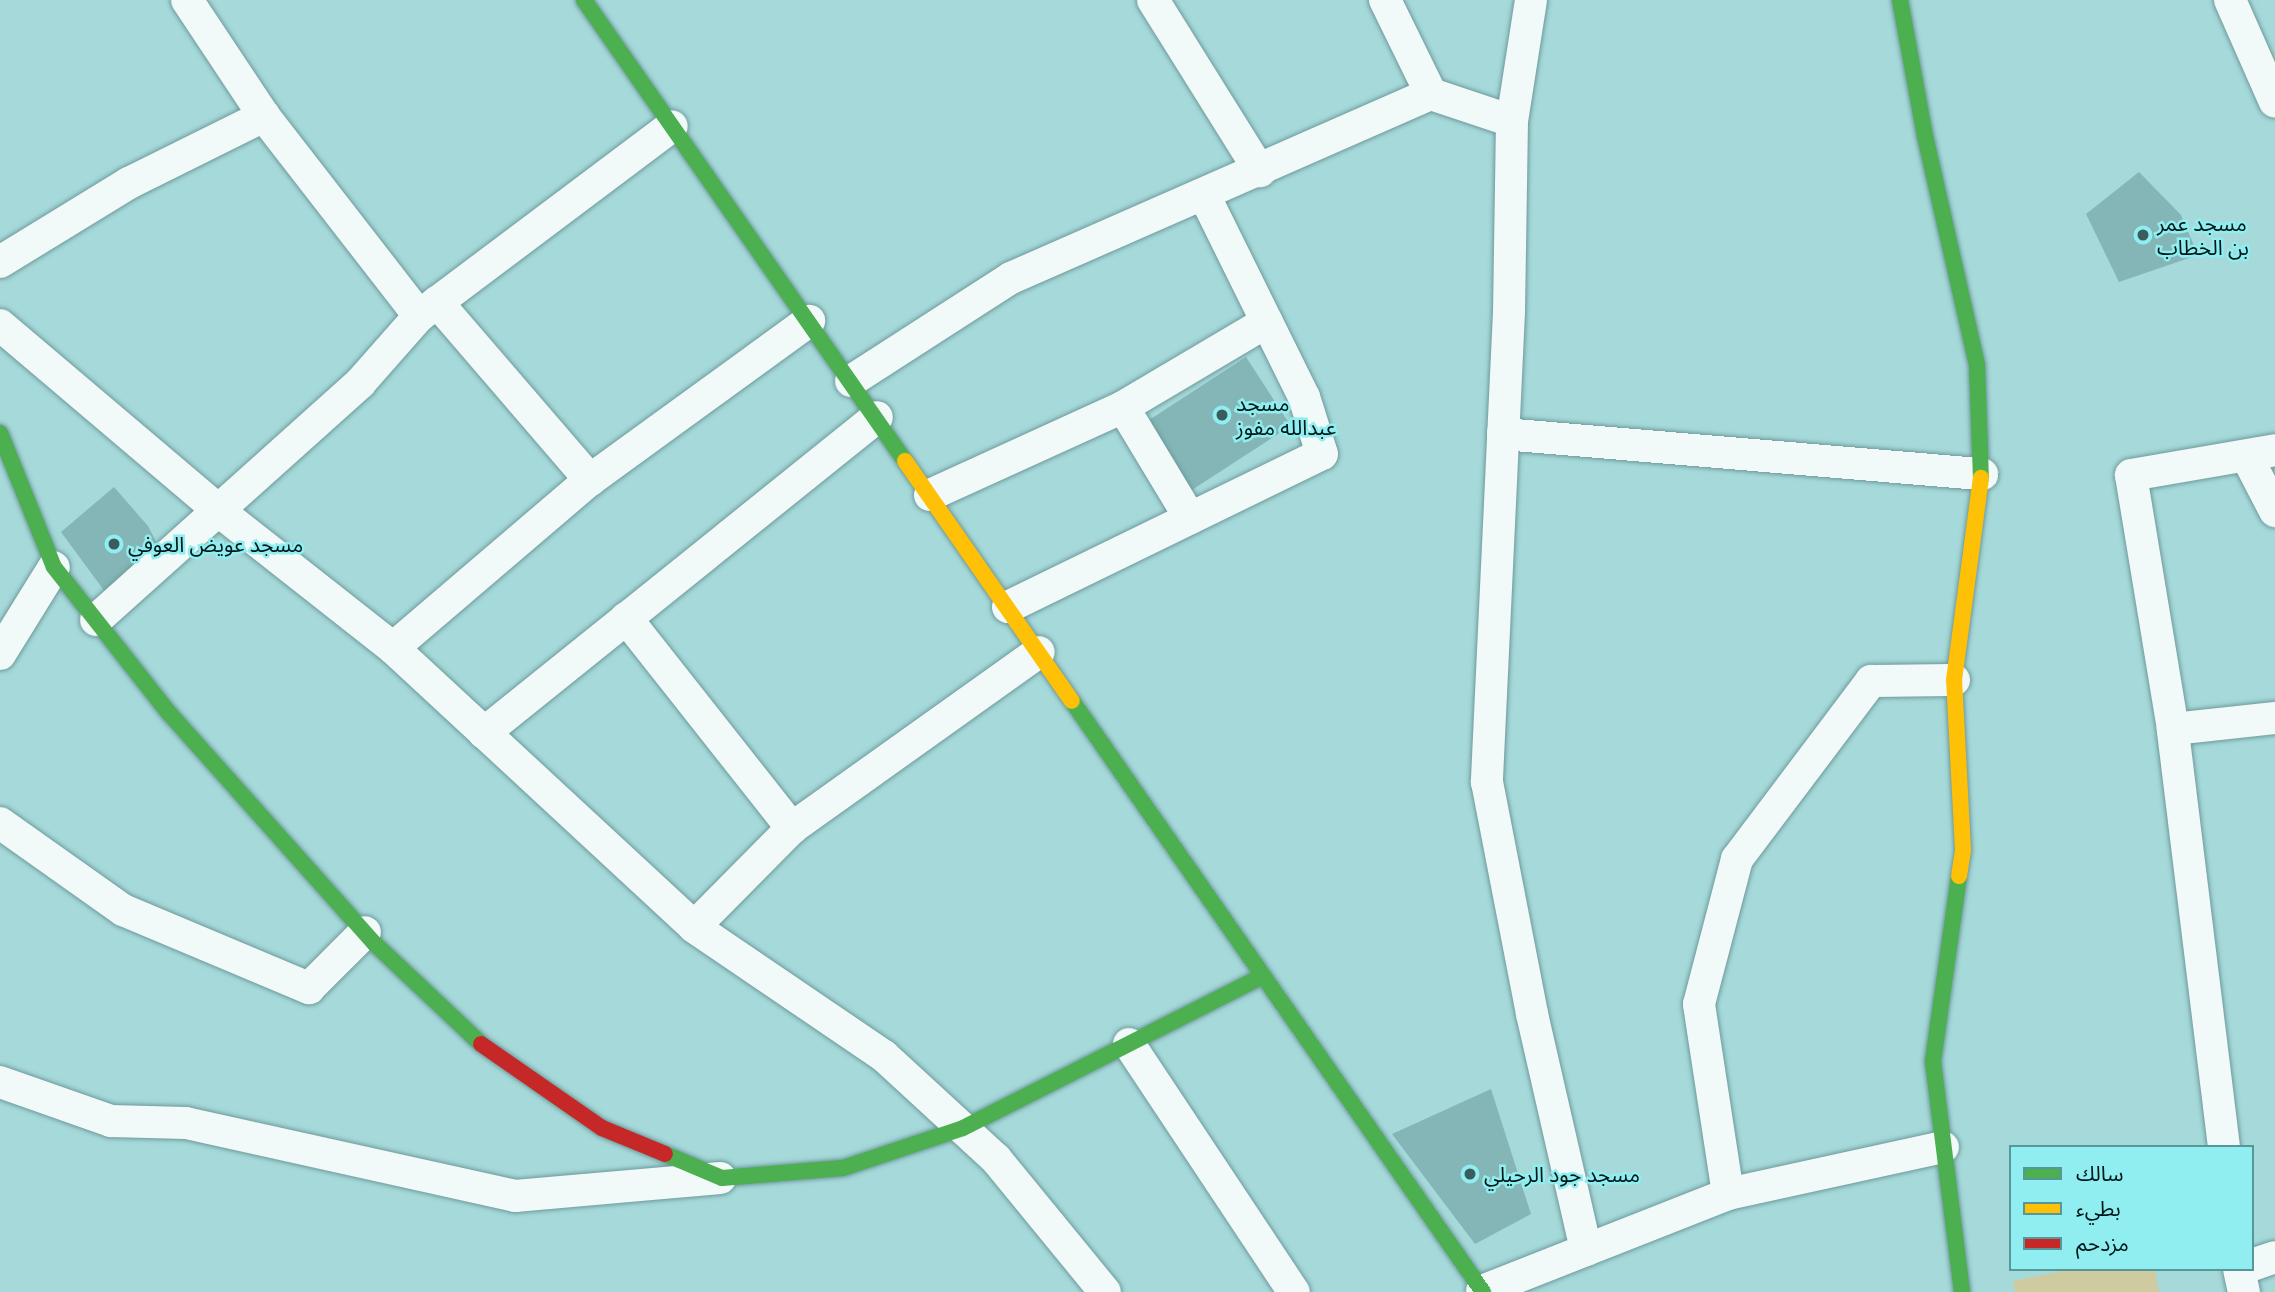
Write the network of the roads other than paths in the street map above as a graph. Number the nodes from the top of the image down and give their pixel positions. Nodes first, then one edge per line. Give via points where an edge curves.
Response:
1 (187, 0) edge
2 (584, 0) edge
3 (1153, 0) edge
4 (1385, 0) edge
5 (1531, 0) edge
6 (1900, 0) edge
7 (2230, 0) edge
8 (1431, 94) junction
9 (2275, 102) edge
10 (264, 116) junction
11 (1512, 121) junction
12 (672, 126) junction
13 (1260, 171) junction
14 (1204, 195) junction
15 (0, 262) edge
16 (428, 309) junction
17 (809, 321) junction
18 (1267, 322) junction
19 (0, 325) edge
20 (851, 381) junction
21 (1123, 407) junction
22 (877, 417) junction
23 (0, 433) edge
24 (1503, 434) junction
25 (2261, 453) edge
26 (1982, 474) junction
27 (590, 480) junction
28 (930, 495) junction
29 (219, 511) junction
30 (2275, 511) edge
31 (1190, 518) junction
32 (54, 567) junction
33 (1008, 607) junction
34 (626, 618) junction
35 (96, 620) junction
36 (393, 648) junction
37 (1039, 652) junction
38 (0, 654) edge
39 (1954, 680) junction
40 (2275, 719) edge
41 (2173, 729) junction
42 (484, 733) junction
43 (0, 823) edge
44 (792, 828) junction
45 (694, 926) junction
46 (365, 932) junction
47 (1261, 977) junction
48 (1129, 1044) junction
49 (0, 1082) edge
50 (963, 1128) junction
51 (2224, 1145) edge
52 (1943, 1147) junction
53 (722, 1178) junction
54 (1728, 1194) junction
55 (1586, 1250) junction
56 (2275, 1257) edge
57 (2254, 1264) edge
58 (2239, 1271) edge
59 (1105, 1292) edge
60 (1294, 1292) edge
61 (1482, 1292) edge
62 (1962, 1292) edge
63 (2244, 1292) edge

1 - 10 street
2 - 12 street
3 - 13 street
4 - 8 street
5 - 11 street
6 - 26 street via 1977,365
7 - 9 street
8 - 11 street
8 - 13 street
10 - 15 street via 129,183
10 - 16 street
11 - 24 street
12 - 16 street
12 - 17 street
13 - 14 street
14 - 18 street
14 - 20 street via 1011,278
16 - 27 street
16 - 29 street via 360,383
17 - 20 street
17 - 27 street
18 - 21 street
18 - 31 street via 1304,397 1322,454
19 - 29 street
20 - 22 street
21 - 28 street
21 - 31 street
22 - 28 street
22 - 34 street
23 - 32 street
24 - 26 street
24 - 55 street via 1487,782 1532,1014
25 - 30 street
25 - 41 street via 2131,475
26 - 39 street
27 - 36 street
28 - 33 street
29 - 35 street
29 - 36 street
31 - 33 street
32 - 35 street
32 - 38 street
33 - 37 street
34 - 42 street
34 - 44 street
35 - 46 street via 169,713
36 - 42 street
37 - 44 street
37 - 47 street
39 - 52 street via 1963,850 1933,1062
39 - 54 street via 1871,681 1738,859 1699,1004
40 - 41 street
41 - 51 street
42 - 45 street
43 - 46 street via 123,910 309,988
44 - 45 street
45 - 50 street via 884,1056
46 - 53 street via 466,1034 601,1128
47 - 48 street
47 - 61 street
48 - 50 street
48 - 60 street
49 - 53 street via 111,1121 186,1123 515,1196
50 - 53 street via 843,1168
50 - 59 street via 996,1159
52 - 54 street
52 - 62 street
54 - 55 street
55 - 61 street
56 - 57 street
58 - 63 street

